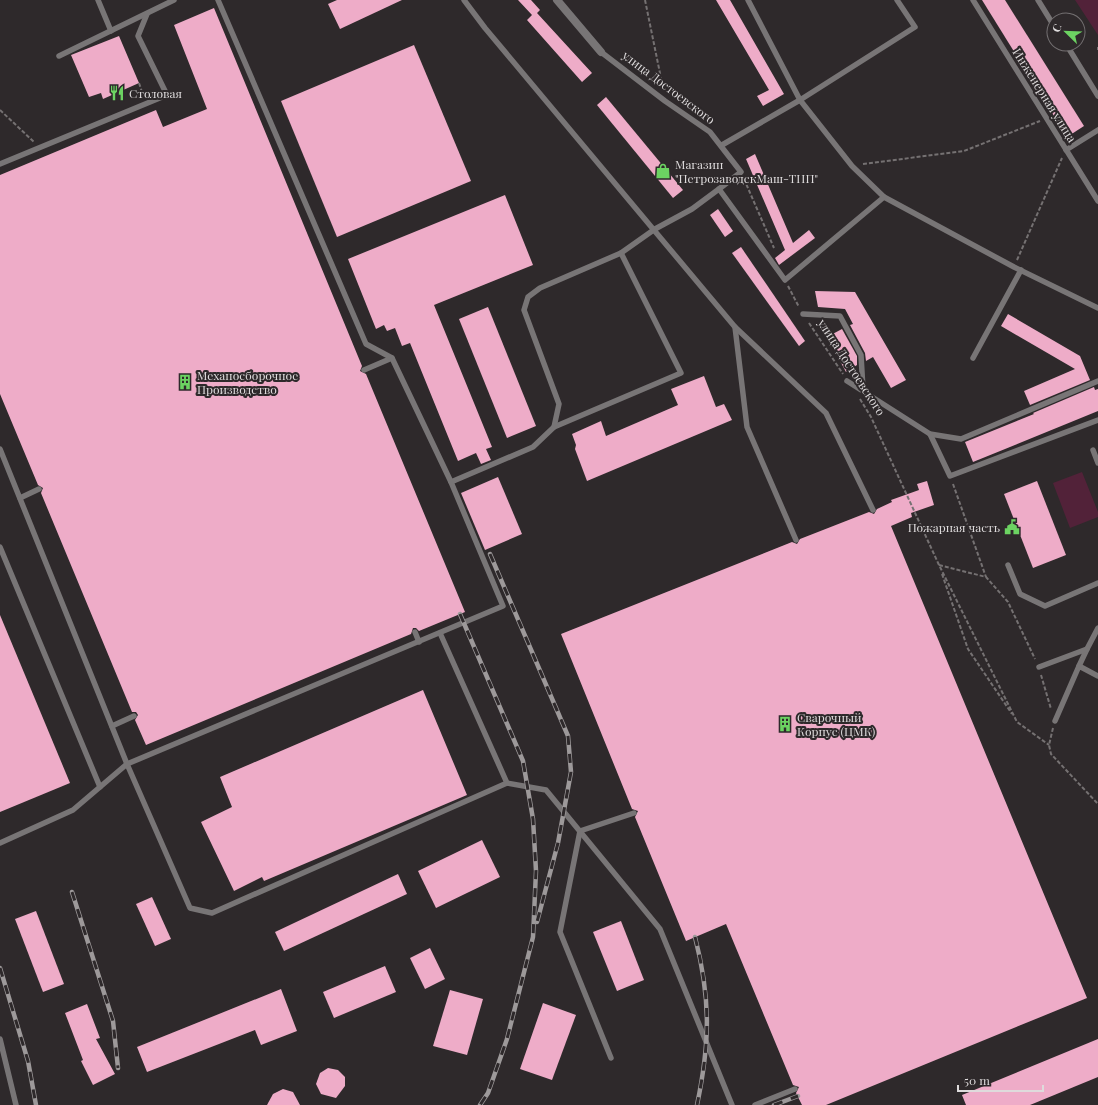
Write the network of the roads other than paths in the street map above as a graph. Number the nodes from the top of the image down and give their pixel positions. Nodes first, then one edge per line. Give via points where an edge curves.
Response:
1 (98, 0) edge
2 (174, 0) edge
3 (218, 0) edge
4 (464, 0) edge
5 (557, 0) edge
6 (748, 0) edge
7 (897, 0) edge
8 (973, 0) edge
9 (1038, 0) edge
10 (1046, 13) edge
11 (147, 14) junction
12 (111, 31) junction
13 (601, 52) joint
14 (1071, 52) edge
15 (59, 56) dead end
16 (1098, 96) edge
17 (800, 100) junction
18 (1098, 130) edge
19 (722, 146) junction
20 (1066, 150) junction
21 (0, 164) edge
22 (719, 189) junction
23 (884, 197) junction
24 (1098, 201) edge
25 (655, 230) junction
26 (621, 253) junction
27 (1021, 270) junction
28 (1098, 308) edge
29 (803, 314) road end
30 (735, 327) junction
31 (392, 358) junction
32 (973, 358) dead end
33 (364, 370) dead end
34 (848, 381) road end
35 (1098, 381) edge
36 (863, 389) junction
37 (1098, 420) edge
38 (554, 426) junction
39 (930, 434) junction
40 (0, 449) edge
41 (1093, 450) dead end
42 (1098, 463) edge
43 (451, 482) junction
44 (39, 489) dead end
45 (20, 498) junction
46 (873, 510) dead end
47 (796, 540) dead end
48 (0, 547) edge
49 (1008, 565) dead end
50 (1098, 583) edge
51 (1098, 628) edge
52 (415, 632) dead end
53 (440, 633) junction
54 (419, 642) junction
55 (1087, 648) junction
56 (1078, 666) junction
57 (1039, 668) road end
58 (1098, 676) edge
59 (134, 716) dead end
60 (1055, 721) road end
61 (112, 726) junction
62 (127, 764) junction
63 (507, 782) junction
64 (100, 787) junction
65 (634, 813) dead end
66 (580, 831) junction
67 (0, 843) edge
68 (0, 1039) edge
69 (611, 1058) dead end
70 (795, 1089) dead end
71 (16, 1105) edge
72 (732, 1105) edge
73 (755, 1105) edge

1 - 12 lane
2 - 11 lane
3 - 31 lane via 366,344
4 - 25 lane
5 - 13 street, улица Достоевского
6 - 17 lane
7 - 17 lane via 914,27
8 - 20 lane, Инженерная улица
9 - 10 lane
11 - 12 lane
11 - 21 lane via 138,36 167,95
12 - 15 lane
13 - 19 lane, улица Достоевского via 710,132
14 - 16 lane
17 - 19 lane
17 - 23 lane via 852,166
18 - 20 lane
19 - 22 lane, улица Достоевского via 741,172
20 - 24 lane, Инженерная улица
22 - 23 lane via 785,280
22 - 25 lane
23 - 27 lane
25 - 26 lane
25 - 30 lane
26 - 38 lane via 540,288 528,298 524,310 559,404
26 - 38 lane via 682,373
27 - 28 lane
27 - 32 lane
29 - 36 lane via 840,316 861,355
30 - 46 lane via 826,413
30 - 47 lane via 747,426
31 - 33 lane
31 - 43 lane
34 - 36 lane
35 - 39 lane via 961,439
36 - 39 lane
37 - 39 lane via 950,476
38 - 43 lane via 534,447
40 - 45 lane
41 - 42 lane
43 - 53 lane via 503,606
44 - 45 lane
45 - 61 lane
48 - 64 lane
49 - 50 lane via 1020,594 1045,606
51 - 55 lane
52 - 54 lane
53 - 54 lane
53 - 63 lane
54 - 62 lane
55 - 56 lane
55 - 57 lane
56 - 58 lane
56 - 60 lane
59 - 61 lane
61 - 62 lane
62 - 63 lane via 190,908 212,913
62 - 64 lane
63 - 66 lane via 546,790
64 - 67 lane via 73,810
65 - 66 lane
66 - 69 lane via 560,932
66 - 72 lane via 660,929
68 - 71 lane
70 - 73 lane

